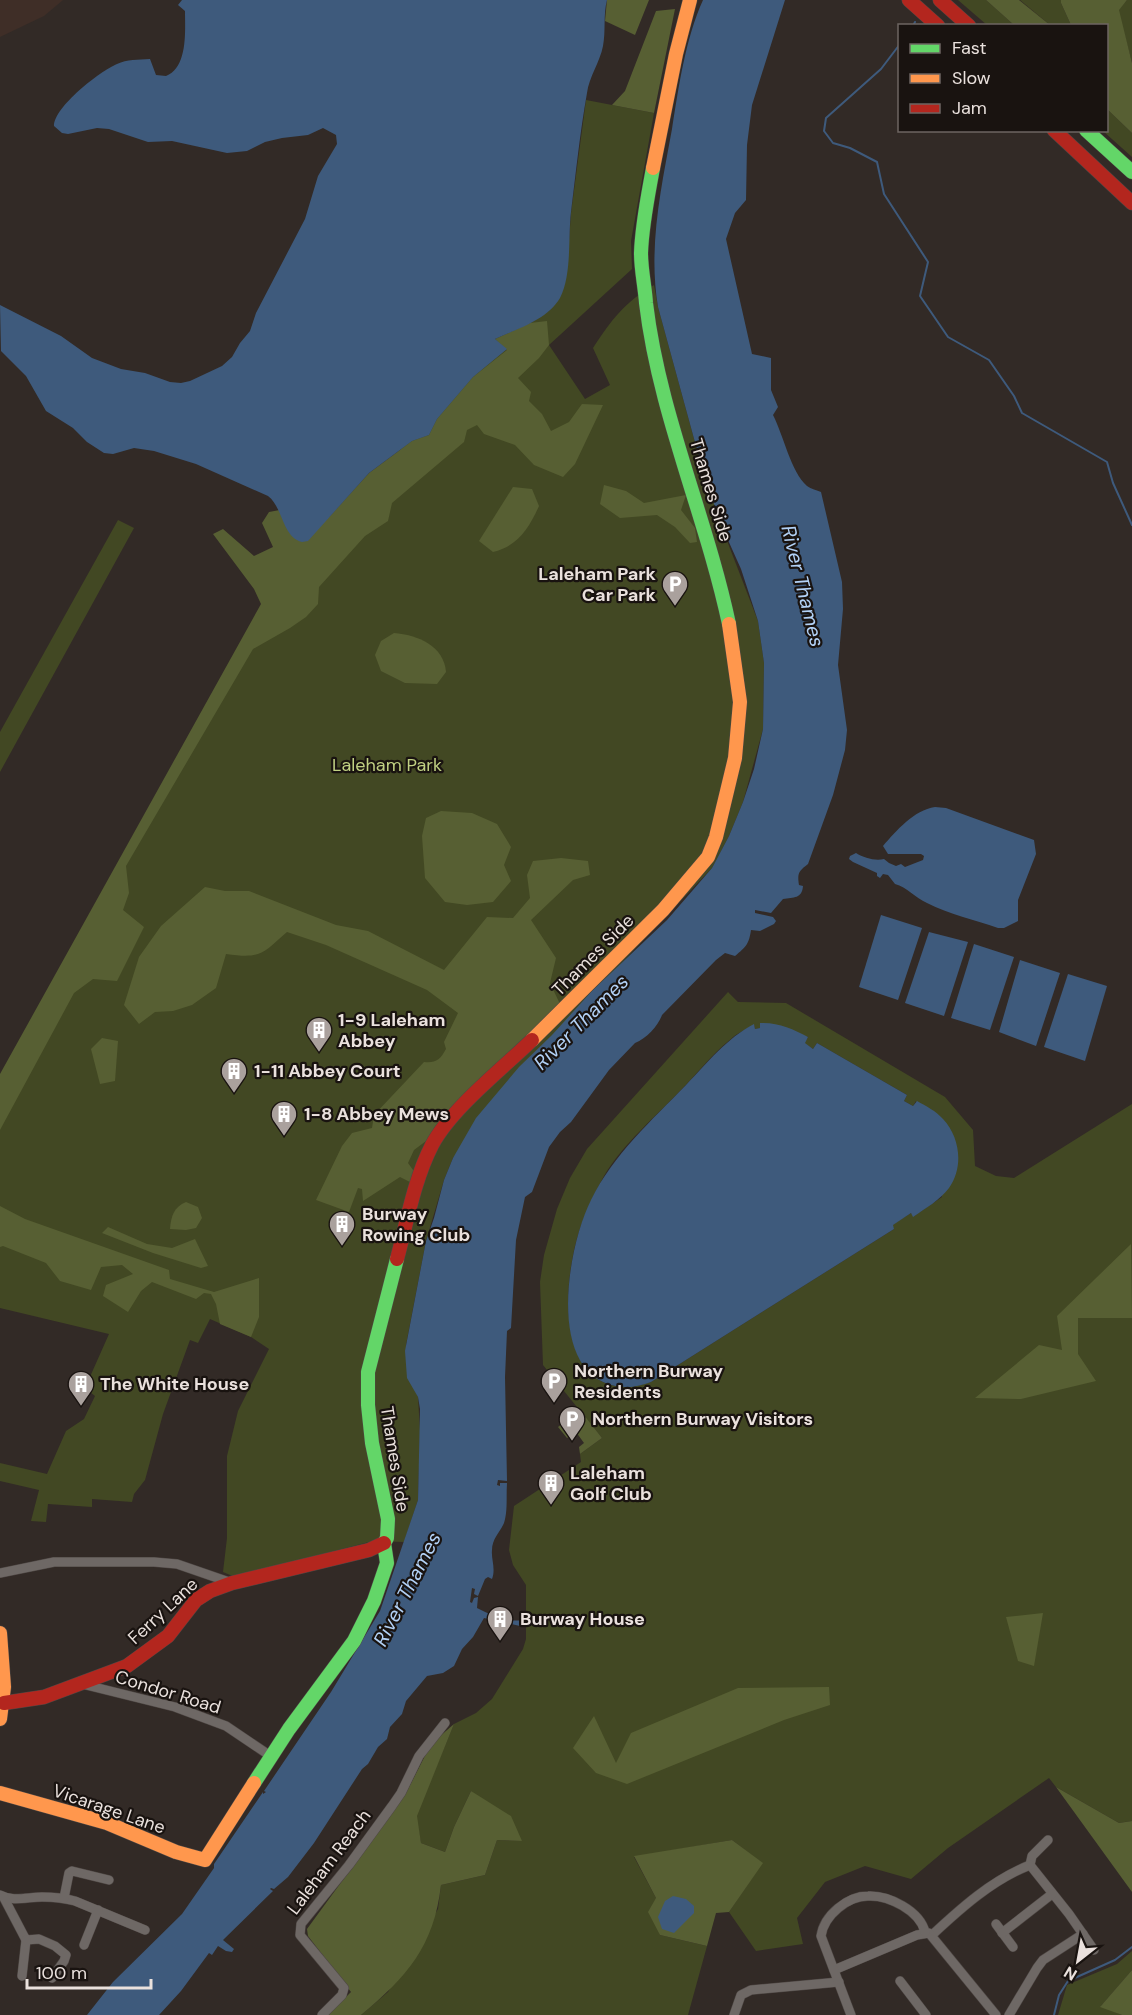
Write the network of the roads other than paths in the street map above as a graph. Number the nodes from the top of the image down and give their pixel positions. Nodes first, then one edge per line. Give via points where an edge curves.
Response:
1 (690, 0) edge
2 (909, 0) edge
3 (940, 0) edge
4 (936, 24) edge
5 (967, 24) edge
6 (1056, 132) edge
7 (1088, 132) edge
8 (1132, 172) edge
9 (1132, 204) edge
10 (384, 1543) junction
11 (0, 1573) edge
12 (232, 1583) junction
13 (0, 1633) edge
14 (82, 1684) junction
15 (4, 1703) junction
16 (0, 1719) edge
17 (445, 1723) dead end
18 (272, 1757) junction
19 (0, 1793) edge
20 (1048, 1840) dead end
21 (205, 1860) joint
22 (1029, 1865) junction
23 (109, 1880) dead end
24 (1052, 1894) junction
25 (2, 1897) edge
26 (64, 1898) junction
27 (98, 1910) junction
28 (996, 1924) dead end
29 (145, 1930) dead end
30 (1002, 1933) junction
31 (928, 1934) junction
32 (1083, 1934) junction
33 (26, 1940) junction
34 (84, 1945) dead end
35 (1013, 1947) dead end
36 (1094, 1950) dead end
37 (834, 1970) junction
38 (22, 1976) dead end
39 (52, 1978) dead end
40 (900, 1981) dead end
41 (839, 1982) junction
42 (991, 2014) edge
43 (322, 2015) edge
44 (734, 2015) edge
45 (851, 2015) edge
46 (926, 2015) edge
47 (1009, 2015) edge

1 - 10 main road, Thames Side via 656,151 641,255 649,327 665,401 729,622 740,702 735,758 708,857 663,910 445,1125 425,1161 367,1382 372,1443 388,1519
2 - 4 main road
3 - 5 main road
6 - 9 main road
7 - 8 main road
10 - 12 main road, Ferry Lane
10 - 18 main road, Thames Side via 387,1563 354,1641
11 - 12 street via 54,1562 154,1562 177,1564
12 - 14 main road, Ferry Lane via 196,1600 168,1636 143,1656
13 - 15 main road
14 - 15 main road, Ferry Lane via 44,1697
14 - 18 street, Condor Road via 175,1707 226,1726
15 - 16 main road
17 - 43 street, Laleham Reach via 419,1756 392,1806 301,1924 300,1935 344,1988
18 - 21 main road, Thames Side
19 - 21 main road, Vicarage Lane via 107,1823
20 - 22 street via 1032,1856
22 - 24 street
22 - 31 street via 1002,1878
23 - 26 street via 72,1871
24 - 30 street
24 - 32 street
25 - 26 street
25 - 33 street
26 - 27 street
27 - 29 street
27 - 34 street
28 - 30 street
30 - 35 street
31 - 37 street
31 - 37 street via 922,1922 891,1901 870,1896 854,1899 835,1912 822,1931
31 - 42 street
32 - 36 street
32 - 47 street via 1043,1960
33 - 38 street
33 - 39 street via 39,1939 66,1955
37 - 41 street
40 - 46 street
41 - 44 street via 751,1990 741,1995
41 - 45 street

